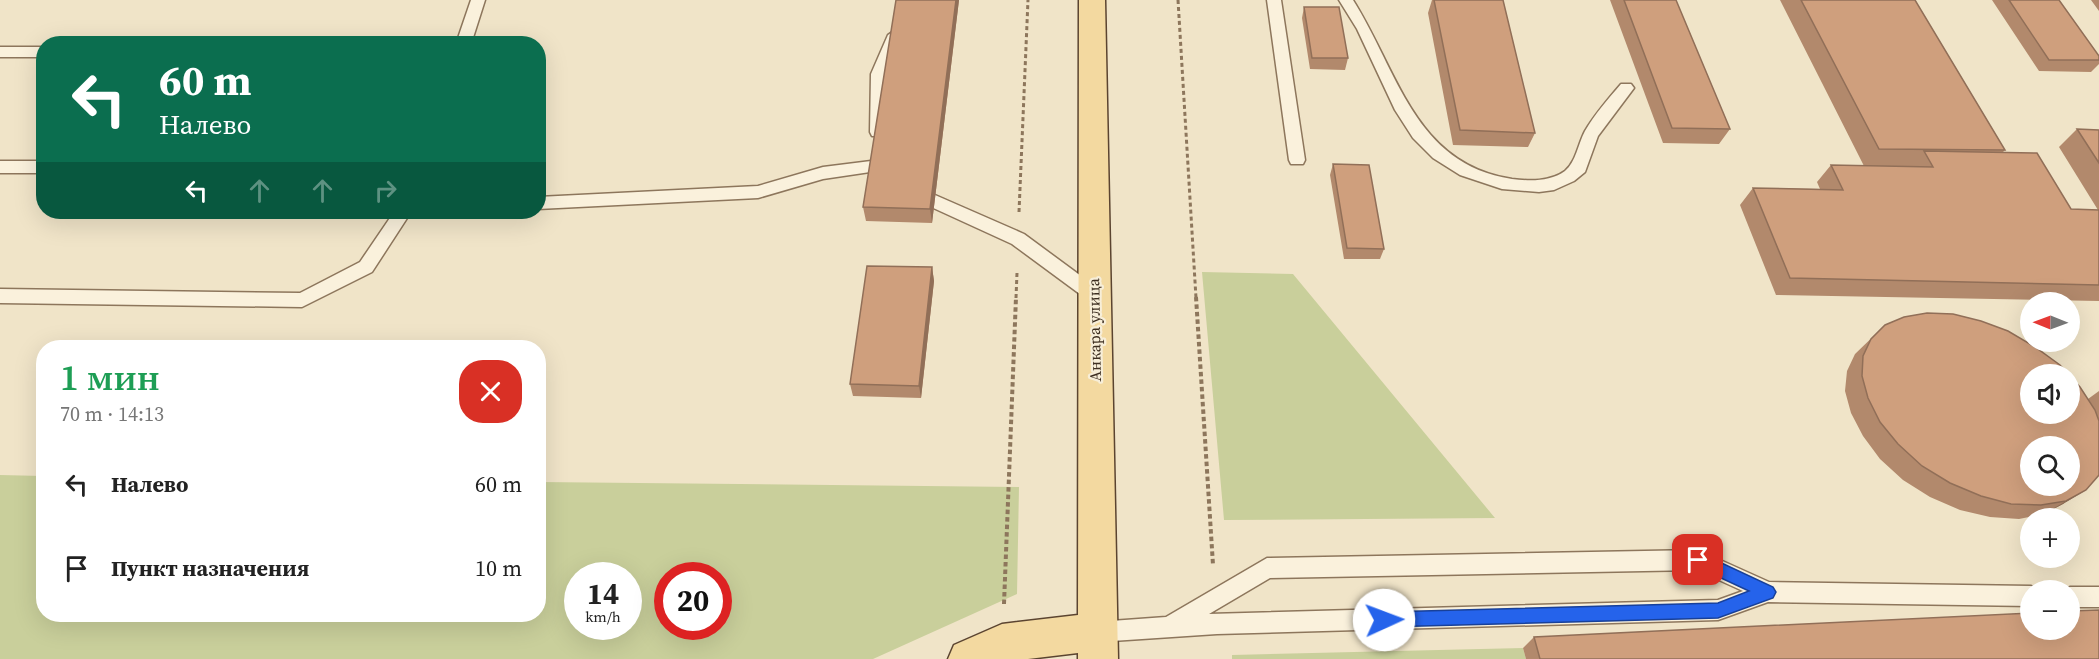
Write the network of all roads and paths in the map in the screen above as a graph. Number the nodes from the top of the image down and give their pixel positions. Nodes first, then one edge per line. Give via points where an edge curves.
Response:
1 (478, 0) edge
2 (1028, 0) edge
3 (1092, 0) edge
4 (1178, 0) edge
5 (1274, 0) edge
6 (1346, 0) edge
7 (896, 35) edge
8 (466, 36) edge
9 (0, 52) edge
10 (36, 52) edge
11 (1626, 88) dead end
12 (878, 143) edge
13 (1297, 160) dead end
14 (0, 167) edge
15 (36, 167) edge
16 (872, 167) edge
17 (935, 201) edge
18 (546, 203) edge
19 (398, 219) edge
20 (1018, 239) junction
21 (1094, 295) junction
22 (0, 296) edge
23 (1768, 592) junction
24 (2020, 596) edge
25 (2080, 597) edge
26 (2099, 597) edge
27 (1216, 598) junction
28 (1168, 627) junction
29 (1002, 643) junction
30 (1097, 645) edge
31 (968, 659) edge

1 - 8 lane
2 - 20 path
3 - 21 main road, Анкара улица
4 - 27 path
5 - 13 lane
6 - 11 lane via 1405,116 1422,139 1437,155 1486,179 1512,185 1562,181 1579,168 1592,129
7 - 12 lane via 879,74
9 - 10 lane
14 - 15 lane
16 - 18 lane via 823,173 758,192
17 - 20 lane
19 - 22 lane via 366,267 302,300
20 - 21 lane
20 - 29 path
21 - 30 main road, Анкара улица
23 - 24 lane
23 - 27 lane via 1698,560 1267,568
23 - 28 lane via 1718,610
25 - 26 lane
27 - 28 lane
28 - 30 lane
29 - 30 main road
29 - 31 main road

